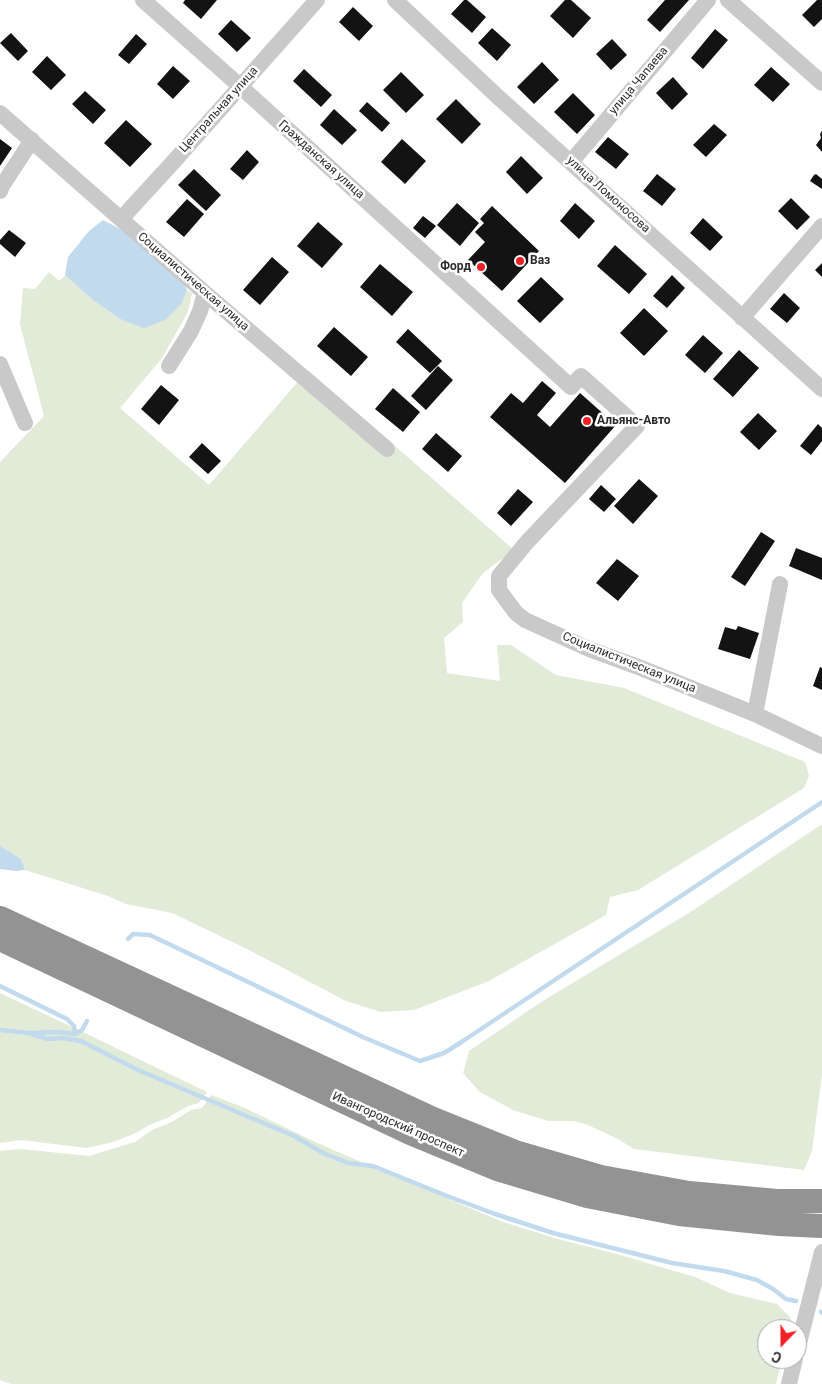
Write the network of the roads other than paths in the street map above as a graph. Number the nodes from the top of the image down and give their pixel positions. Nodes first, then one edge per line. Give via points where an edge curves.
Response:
1 (143, 0) edge
2 (317, 0) edge
3 (395, 0) edge
4 (708, 0) edge
5 (728, 0) edge
6 (822, 82) edge
7 (241, 87) junction
8 (0, 112) edge
9 (32, 140) junction
10 (571, 162) junction
11 (0, 191) edge
12 (121, 219) junction
13 (822, 226) edge
14 (205, 293) junction
15 (742, 318) junction
16 (0, 364) edge
17 (169, 366) dead end
18 (822, 389) edge
19 (25, 422) dead end
20 (387, 449) dead end
21 (527, 542) joint
22 (780, 584) dead end
23 (755, 714) junction
24 (822, 746) edge
25 (0, 918) edge
26 (0, 939) edge
27 (822, 1201) edge
28 (822, 1226) edge
29 (822, 1252) edge
30 (805, 1319) edge
31 (793, 1369) edge
32 (789, 1384) edge

1 - 7 street, Гражданская улица
2 - 7 street, Центральная улица
3 - 10 street, улица Ломоносова
4 - 10 street, улица Чапаева
5 - 6 street
7 - 12 street, Центральная улица
7 - 21 street, Гражданская улица via 571,388 581,376 637,426
8 - 9 street, Социалистическая улица
9 - 11 street
9 - 12 street, Социалистическая улица
10 - 15 street, улица Ломоносова
12 - 14 street, Социалистическая улица
13 - 15 street
14 - 17 street via 191,330
14 - 20 street, Социалистическая улица
15 - 18 street, улица Ломоносова
16 - 19 street
21 - 23 street, Социалистическая улица via 499,576 499,590 525,620 589,649
22 - 23 street
23 - 24 street, Социалистическая улица
25 - 27 highway, Ивангородский проспект via 433,1119 516,1152 601,1177 689,1193 777,1201
26 - 28 highway, Ивангородский проспект via 410,1133 497,1169 587,1196 679,1214
29 - 30 street
31 - 32 street

